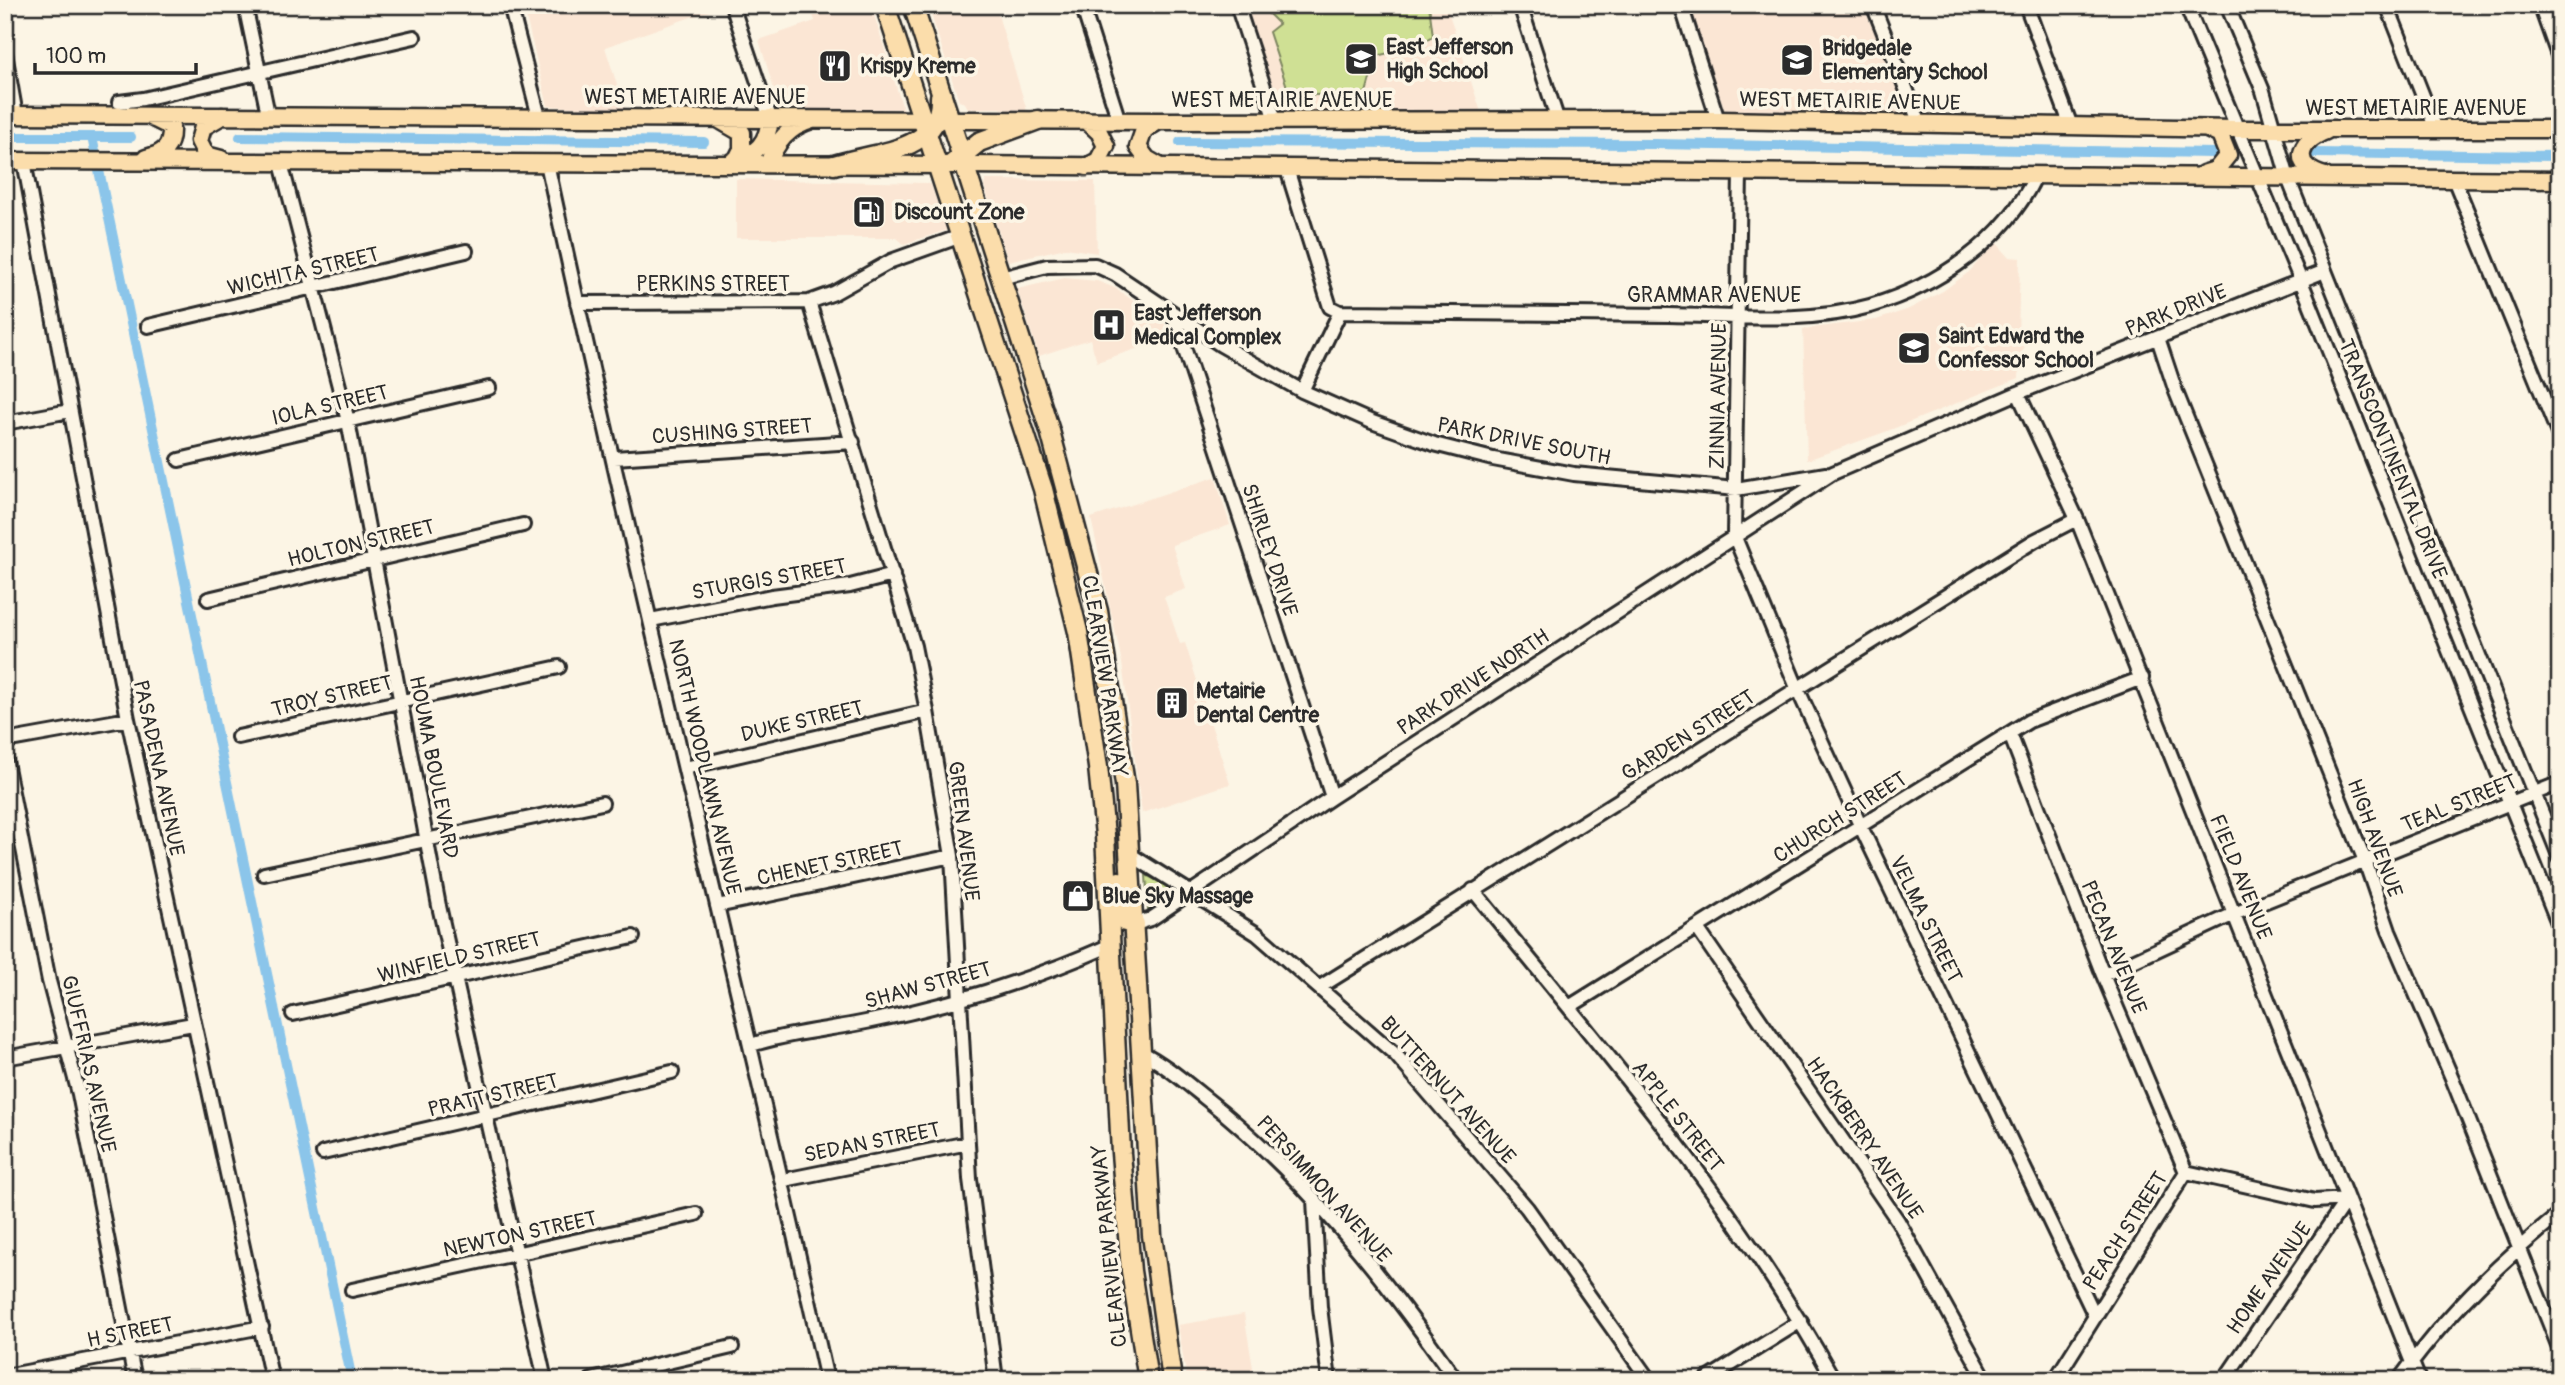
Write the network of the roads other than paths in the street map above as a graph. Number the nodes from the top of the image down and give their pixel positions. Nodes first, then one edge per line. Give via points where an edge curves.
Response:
1 (245, 5) edge
2 (510, 5) edge
3 (732, 5) edge
4 (885, 5) edge
5 (913, 5) edge
6 (1083, 5) edge
7 (1237, 5) edge
8 (1520, 5) edge
9 (1681, 5) edge
10 (1873, 5) edge
11 (2186, 5) edge
12 (2227, 5) edge
13 (2387, 5) edge
14 (2540, 5) edge
15 (2029, 6) edge
16 (414, 37) dead end
17 (5, 53) edge
18 (2560, 61) edge
19 (259, 70) junction
20 (118, 102) dead end
21 (139, 114) junction
22 (235, 114) junction
23 (268, 114) junction
24 (11, 115) edge
25 (539, 117) junction
26 (716, 118) junction
27 (770, 118) junction
28 (821, 118) junction
29 (1038, 120) junction
30 (1086, 120) junction
31 (1275, 120) junction
32 (1718, 120) junction
33 (1119, 121) junction
34 (1159, 121) junction
35 (1558, 121) junction
36 (934, 123) junction
37 (1920, 124) junction
38 (2071, 126) junction
39 (2204, 128) junction
40 (2235, 129) junction
41 (2272, 129) junction
42 (2331, 129) junction
43 (2560, 129) edge
44 (2436, 130) junction
45 (786, 134) junction
46 (5, 161) edge
47 (24, 161) junction
48 (122, 162) junction
49 (728, 162) junction
50 (240, 163) junction
51 (281, 163) junction
52 (547, 163) junction
53 (953, 163) junction
54 (768, 164) junction
55 (800, 164) junction
56 (834, 164) junction
57 (1086, 167) junction
58 (1163, 168) junction
59 (1287, 169) junction
60 (1740, 173) junction
61 (2035, 175) junction
62 (2191, 177) junction
63 (2257, 177) junction
64 (2288, 178) junction
65 (2332, 178) junction
66 (2454, 179) junction
67 (2560, 180) edge
68 (961, 236) junction
69 (466, 251) dead end
70 (2325, 271) junction
71 (973, 277) junction
72 (1001, 278) junction
73 (2301, 281) junction
74 (313, 289) junction
75 (809, 302) junction
76 (577, 303) junction
77 (1340, 312) junction
78 (1173, 314) junction
79 (1738, 316) junction
80 (1015, 324) junction
81 (148, 326) dead end
82 (2158, 338) junction
83 (489, 387) dead end
84 (1302, 391) junction
85 (2018, 393) junction
86 (70, 411) junction
87 (348, 421) junction
88 (5, 423) edge
89 (2560, 438) edge
90 (853, 442) junction
91 (614, 458) junction
92 (179, 460) dead end
93 (1833, 473) junction
94 (1736, 489) junction
95 (2077, 519) junction
96 (523, 525) dead end
97 (1734, 536) junction
98 (375, 559) junction
99 (893, 575) junction
100 (208, 599) dead end
101 (651, 620) junction
102 (559, 667) dead end
103 (2142, 678) junction
104 (1798, 690) junction
105 (401, 700) junction
106 (927, 711) junction
107 (128, 719) junction
108 (2010, 734) junction
109 (238, 737) dead end
110 (5, 741) edge
111 (5, 757) edge
112 (685, 768) junction
113 (2560, 783) edge
114 (2534, 794) junction
115 (1332, 797) junction
116 (603, 803) dead end
117 (2510, 804) junction
118 (1861, 827) junction
119 (428, 838) junction
120 (1106, 848) junction
121 (1131, 855) junction
122 (951, 856) junction
123 (2560, 858) edge
124 (2365, 861) junction
125 (264, 874) dead end
126 (1473, 890) junction
127 (1192, 892) junction
128 (717, 906) junction
129 (2234, 914) junction
130 (1135, 924) junction
131 (1697, 928) junction
132 (2560, 928) edge
133 (633, 937) dead end
134 (1111, 945) junction
135 (2103, 975) junction
136 (457, 977) junction
137 (1320, 987) junction
138 (961, 998) junction
139 (1569, 1007) junction
140 (293, 1014) dead end
141 (193, 1024) junction
142 (1138, 1030) junction
143 (751, 1045) junction
144 (66, 1047) junction
145 (1139, 1051) junction
146 (5, 1058) edge
147 (672, 1072) dead end
148 (488, 1117) junction
149 (968, 1143) junction
150 (323, 1153) dead end
151 (2186, 1172) junction
152 (784, 1180) junction
153 (2347, 1199) junction
154 (1314, 1200) junction
155 (696, 1214) dead end
156 (2560, 1214) edge
157 (2518, 1247) junction
158 (517, 1254) junction
159 (352, 1290) dead end
160 (2094, 1314) junction
161 (1801, 1321) junction
162 (262, 1327) junction
163 (732, 1347) dead end
164 (2560, 1350) edge
165 (130, 1352) junction
166 (2412, 1363) junction
167 (5, 1376) edge
168 (135, 1380) edge
169 (272, 1380) edge
170 (545, 1380) edge
171 (591, 1380) edge
172 (827, 1380) edge
173 (996, 1380) edge
174 (1147, 1380) edge
175 (1172, 1380) edge
176 (1329, 1380) edge
177 (1456, 1380) edge
178 (1649, 1380) edge
179 (1706, 1380) edge
180 (1835, 1380) edge
181 (1986, 1380) edge
182 (2055, 1380) edge
183 (2224, 1380) edge
184 (2399, 1380) edge
185 (2419, 1380) edge

1 - 19 street
2 - 25 street
3 - 27 street
4 - 36 highway, CLEARVIEW PARKWAY
5 - 36 highway, CLEARVIEW PARKWAY via 940,89
6 - 33 street
7 - 31 street
8 - 35 street
9 - 32 street
10 - 37 street
11 - 40 street, TRANSCONTINENTAL DRIVE
12 - 41 street, TRANSCONTINENTAL DRIVE via 2263,91
13 - 44 street
14 - 18 street
15 - 38 street
16 - 19 street
17 - 24 street
19 - 20 street
19 - 23 street
21 - 22 main road, WEST METAIRIE AVENUE
21 - 24 main road, WEST METAIRIE AVENUE
21 - 48 main road via 171,127 172,140 166,150 149,158
22 - 23 main road, WEST METAIRIE AVENUE
22 - 50 main road via 203,127 199,141 206,155
23 - 25 main road, WEST METAIRIE AVENUE
25 - 26 main road, WEST METAIRIE AVENUE
26 - 27 main road, WEST METAIRIE AVENUE
26 - 49 main road via 742,133 742,149
27 - 28 main road, WEST METAIRIE AVENUE
27 - 49 main road via 769,135 761,148
28 - 36 main road, WEST METAIRIE AVENUE
28 - 45 main road
29 - 30 main road, WEST METAIRIE AVENUE
29 - 36 main road, WEST METAIRIE AVENUE
29 - 53 highway via 979,142
30 - 33 main road, WEST METAIRIE AVENUE
30 - 57 main road via 1106,146 1098,160
31 - 34 main road, WEST METAIRIE AVENUE
31 - 35 main road, WEST METAIRIE AVENUE
32 - 35 main road, WEST METAIRIE AVENUE
32 - 37 main road, WEST METAIRIE AVENUE
33 - 34 main road, WEST METAIRIE AVENUE
34 - 58 main road via 1144,130 1138,147
36 - 53 highway, CLEARVIEW PARKWAY
36 - 53 highway, CLEARVIEW PARKWAY
36 - 56 highway via 902,148
37 - 38 main road, WEST METAIRIE AVENUE
38 - 39 main road, WEST METAIRIE AVENUE
39 - 40 main road, WEST METAIRIE AVENUE
39 - 62 main road via 2220,135 2228,155 2216,170
40 - 41 main road, WEST METAIRIE AVENUE
40 - 63 street, TRANSCONTINENTAL DRIVE
41 - 42 main road, WEST METAIRIE AVENUE
41 - 64 street, TRANSCONTINENTAL DRIVE
42 - 44 main road, WEST METAIRIE AVENUE
42 - 65 main road via 2310,137 2303,145 2302,158 2307,169
43 - 44 main road, WEST METAIRIE AVENUE
45 - 54 main road via 774,147
45 - 55 main road via 786,154
46 - 47 main road
47 - 48 main road
47 - 86 street, PASADENA AVENUE
48 - 50 main road
49 - 52 main road
49 - 54 main road
50 - 51 main road
51 - 52 main road
51 - 74 street, HOUMA BOULEVARD
52 - 76 street, NORTH WOODLAWN AVENUE
53 - 56 main road
53 - 57 main road
53 - 68 highway, CLEARVIEW PARKWAY via 946,193
53 - 72 highway, CLEARVIEW PARKWAY
54 - 55 main road
55 - 56 main road
57 - 58 main road
58 - 59 main road
59 - 60 main road
59 - 77 street via 1331,307
60 - 61 main road
60 - 79 street, ZINNIA AVENUE
61 - 62 main road
61 - 79 street, GRAMMAR AVENUE via 2024,200 1999,229 1939,277 1855,309 1785,317
62 - 63 main road
63 - 64 main road
63 - 73 street, TRANSCONTINENTAL DRIVE
64 - 65 main road
64 - 70 street, TRANSCONTINENTAL DRIVE
65 - 66 main road
66 - 67 main road
66 - 89 street
68 - 71 highway, CLEARVIEW PARKWAY
68 - 75 street, PERKINS STREET via 891,261
69 - 74 street, WICHITA STREET
70 - 73 street, PARK DRIVE
70 - 114 street, TRANSCONTINENTAL DRIVE
71 - 80 highway via 987,281 999,319
71 - 120 highway, CLEARVIEW PARKWAY via 1059,549 1091,710
72 - 78 street, PARK DRIVE SOUTH via 1047,266 1095,265
72 - 80 highway, CLEARVIEW PARKWAY
73 - 82 street, PARK DRIVE
73 - 117 street, TRANSCONTINENTAL DRIVE
74 - 81 street, WICHITA STREET
74 - 87 street, HOUMA BOULEVARD
75 - 76 street, PERKINS STREET
75 - 90 street, GREEN AVENUE
76 - 91 street, NORTH WOODLAWN AVENUE
77 - 79 street, GRAMMAR AVENUE
77 - 84 street
78 - 84 street, PARK DRIVE SOUTH
78 - 115 street, SHIRLEY DRIVE
79 - 94 street, ZINNIA AVENUE
80 - 121 highway, CLEARVIEW PARKWAY via 1050,431 1098,611 1115,705
82 - 85 street, PARK DRIVE
82 - 124 street, HIGH AVENUE
83 - 87 street, IOLA STREET
84 - 94 street, PARK DRIVE SOUTH via 1384,427 1493,458 1574,474
85 - 93 street, PARK DRIVE
85 - 95 street, FIELD AVENUE
86 - 88 street
86 - 107 street, PASADENA AVENUE
87 - 92 street, IOLA STREET
87 - 98 street, HOUMA BOULEVARD
90 - 91 street, CUSHING STREET
90 - 99 street, GREEN AVENUE
91 - 101 street, NORTH WOODLAWN AVENUE
93 - 94 street, PARK DRIVE SOUTH
93 - 97 street, PARK DRIVE NORTH
94 - 97 street, ZINNIA AVENUE
95 - 103 street, FIELD AVENUE
95 - 104 street, GARDEN STREET via 2034,541
96 - 98 street, HOLTON STREET
97 - 104 street, VELMA STREET
97 - 115 street, PARK DRIVE NORTH
98 - 100 street, HOLTON STREET
98 - 105 street, HOUMA BOULEVARD
99 - 101 street, STURGIS STREET
99 - 106 street, GREEN AVENUE
101 - 112 street, NORTH WOODLAWN AVENUE
102 - 105 street, TROY STREET
103 - 108 street, CHURCH STREET via 2029,721
103 - 129 street, FIELD AVENUE
104 - 118 street, VELMA STREET
104 - 126 street, GARDEN STREET
105 - 109 street, TROY STREET
105 - 119 street, HOUMA BOULEVARD
106 - 112 street, DUKE STREET
106 - 122 street, GREEN AVENUE
107 - 110 street
107 - 141 street, PASADENA AVENUE
108 - 118 street, CHURCH STREET
108 - 135 street, PECAN AVENUE
111 - 144 street, GIUFFRIAS AVENUE
112 - 128 street, NORTH WOODLAWN AVENUE
113 - 114 street, TEAL STREET
114 - 117 street, TEAL STREET
114 - 123 street, TRANSCONTINENTAL DRIVE
115 - 127 street, PARK DRIVE NORTH
116 - 119 street
117 - 124 street, TEAL STREET
117 - 132 street, TRANSCONTINENTAL DRIVE
118 - 131 street, CHURCH STREET
118 - 160 street, VELMA STREET
119 - 125 street
119 - 136 street, HOUMA BOULEVARD
120 - 130 highway via 1119,881 1122,916 1125,922
120 - 134 highway, CLEARVIEW PARKWAY
121 - 127 street, BUTTERNUT AVENUE
121 - 130 highway, CLEARVIEW PARKWAY
122 - 128 street, CHENET STREET
122 - 138 street, GREEN AVENUE
124 - 129 street, TEAL STREET
124 - 157 street, HIGH AVENUE
126 - 137 street, GARDEN STREET
126 - 139 street, APPLE STREET
127 - 130 street, PARK DRIVE NORTH
127 - 137 street, BUTTERNUT AVENUE via 1257,934
128 - 143 street, NORTH WOODLAWN AVENUE
129 - 135 street, TEAL STREET
129 - 153 street, FIELD AVENUE
130 - 142 highway, CLEARVIEW PARKWAY
131 - 139 street, CHURCH STREET
131 - 181 street, HACKBERRY AVENUE via 1898,1221
133 - 136 street, WINFIELD STREET
134 - 138 street, SHAW STREET
134 - 142 highway via 1124,947 1127,990
134 - 174 highway, CLEARVIEW PARKWAY via 1131,1270
135 - 151 street, PECAN AVENUE
136 - 140 street, WINFIELD STREET
136 - 148 street, HOUMA BOULEVARD
137 - 178 street, BUTTERNUT AVENUE via 1396,1055 1527,1208
138 - 143 street, SHAW STREET
138 - 149 street, GREEN AVENUE
139 - 161 street, APPLE STREET via 1695,1168
141 - 144 street
141 - 162 street, PASADENA AVENUE
142 - 145 highway, CLEARVIEW PARKWAY
143 - 152 street, NORTH WOODLAWN AVENUE
144 - 146 street
144 - 165 street, GIUFFRIAS AVENUE
145 - 154 street, PERSIMMON AVENUE via 1156,1059 1243,1127
145 - 175 highway, CLEARVIEW PARKWAY via 1152,1235
147 - 148 street, PRATT STREET
148 - 150 street, PRATT STREET
148 - 158 street, HOUMA BOULEVARD
149 - 152 street, SEDAN STREET
149 - 173 street, GREEN AVENUE
151 - 153 street, PEACH STREET via 2315,1202
151 - 160 street, PEACH STREET
152 - 172 street, NORTH WOODLAWN AVENUE
153 - 166 street, FIELD AVENUE
153 - 183 street, HOME AVENUE
154 - 176 street
154 - 177 street, PERSIMMON AVENUE
155 - 158 street, NEWTON STREET
156 - 157 street
157 - 164 street, HIGH AVENUE
157 - 166 street via 2460,1304
158 - 159 street, NEWTON STREET
158 - 170 street, HOUMA BOULEVARD
160 - 182 street, PEACH STREET
161 - 179 street
161 - 180 street, APPLE STREET
162 - 165 street, H STREET
162 - 169 street, PASADENA AVENUE
163 - 171 street
165 - 167 street, H STREET
165 - 168 street, GIUFFRIAS AVENUE
166 - 184 street
166 - 185 street, FIELD AVENUE

